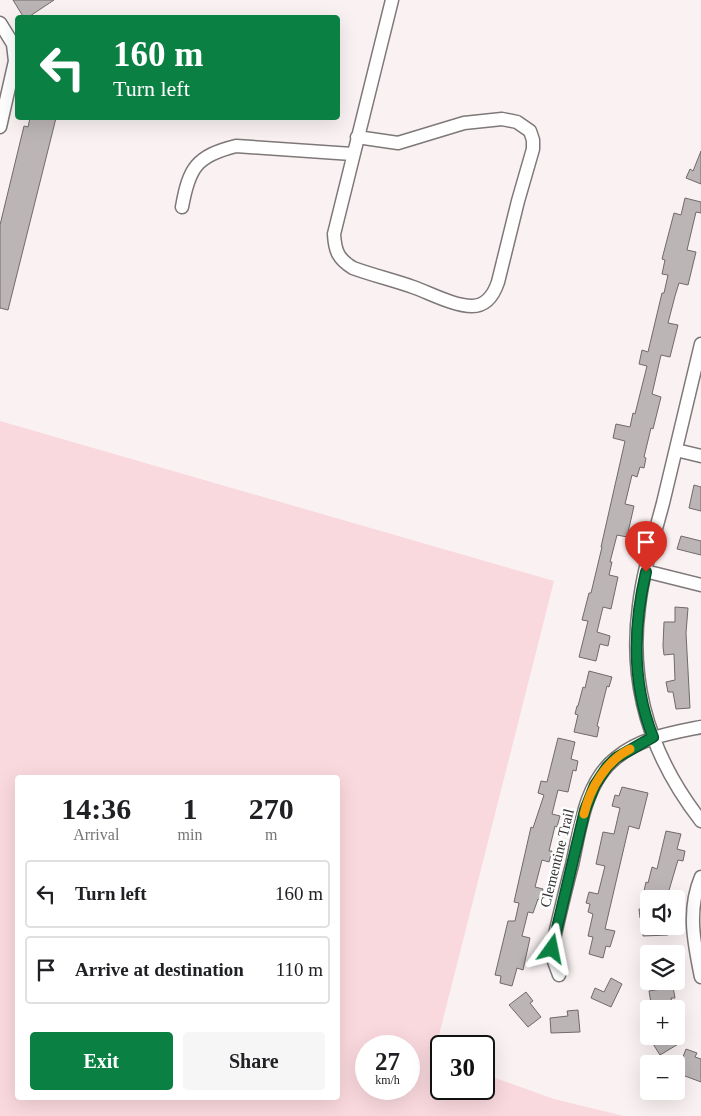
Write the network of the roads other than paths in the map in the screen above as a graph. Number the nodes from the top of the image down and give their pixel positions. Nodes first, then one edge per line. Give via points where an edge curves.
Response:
1 (392, 0) edge
2 (0, 23) edge
3 (15, 55) edge
4 (15, 65) edge
5 (0, 128) edge
6 (357, 137) junction
7 (352, 154) junction
8 (182, 207) dead end
9 (701, 344) edge
10 (676, 450) junction
11 (701, 456) edge
12 (646, 572) junction
13 (701, 585) edge
14 (701, 727) edge
15 (653, 737) junction
16 (701, 821) edge
17 (701, 877) edge
18 (559, 975) dead end
19 (701, 977) edge

1 - 6 street
2 - 3 street via 13,44
4 - 5 street
6 - 7 street
6 - 7 street via 398,143 464,123 502,119 517,122 530,131 533,149 496,290 489,300 473,306 459,304 344,263 334,246 334,234
7 - 8 street via 236,146 220,150 205,157 194,168 186,185
9 - 10 street
10 - 11 street
10 - 12 street
12 - 13 street
12 - 15 street via 637,616 636,654 640,692
14 - 15 street, Clementine Trail
15 - 16 street via 674,783
15 - 18 street, Clementine Trail via 616,758 603,773 588,802 553,943 554,963
17 - 19 street via 692,926

